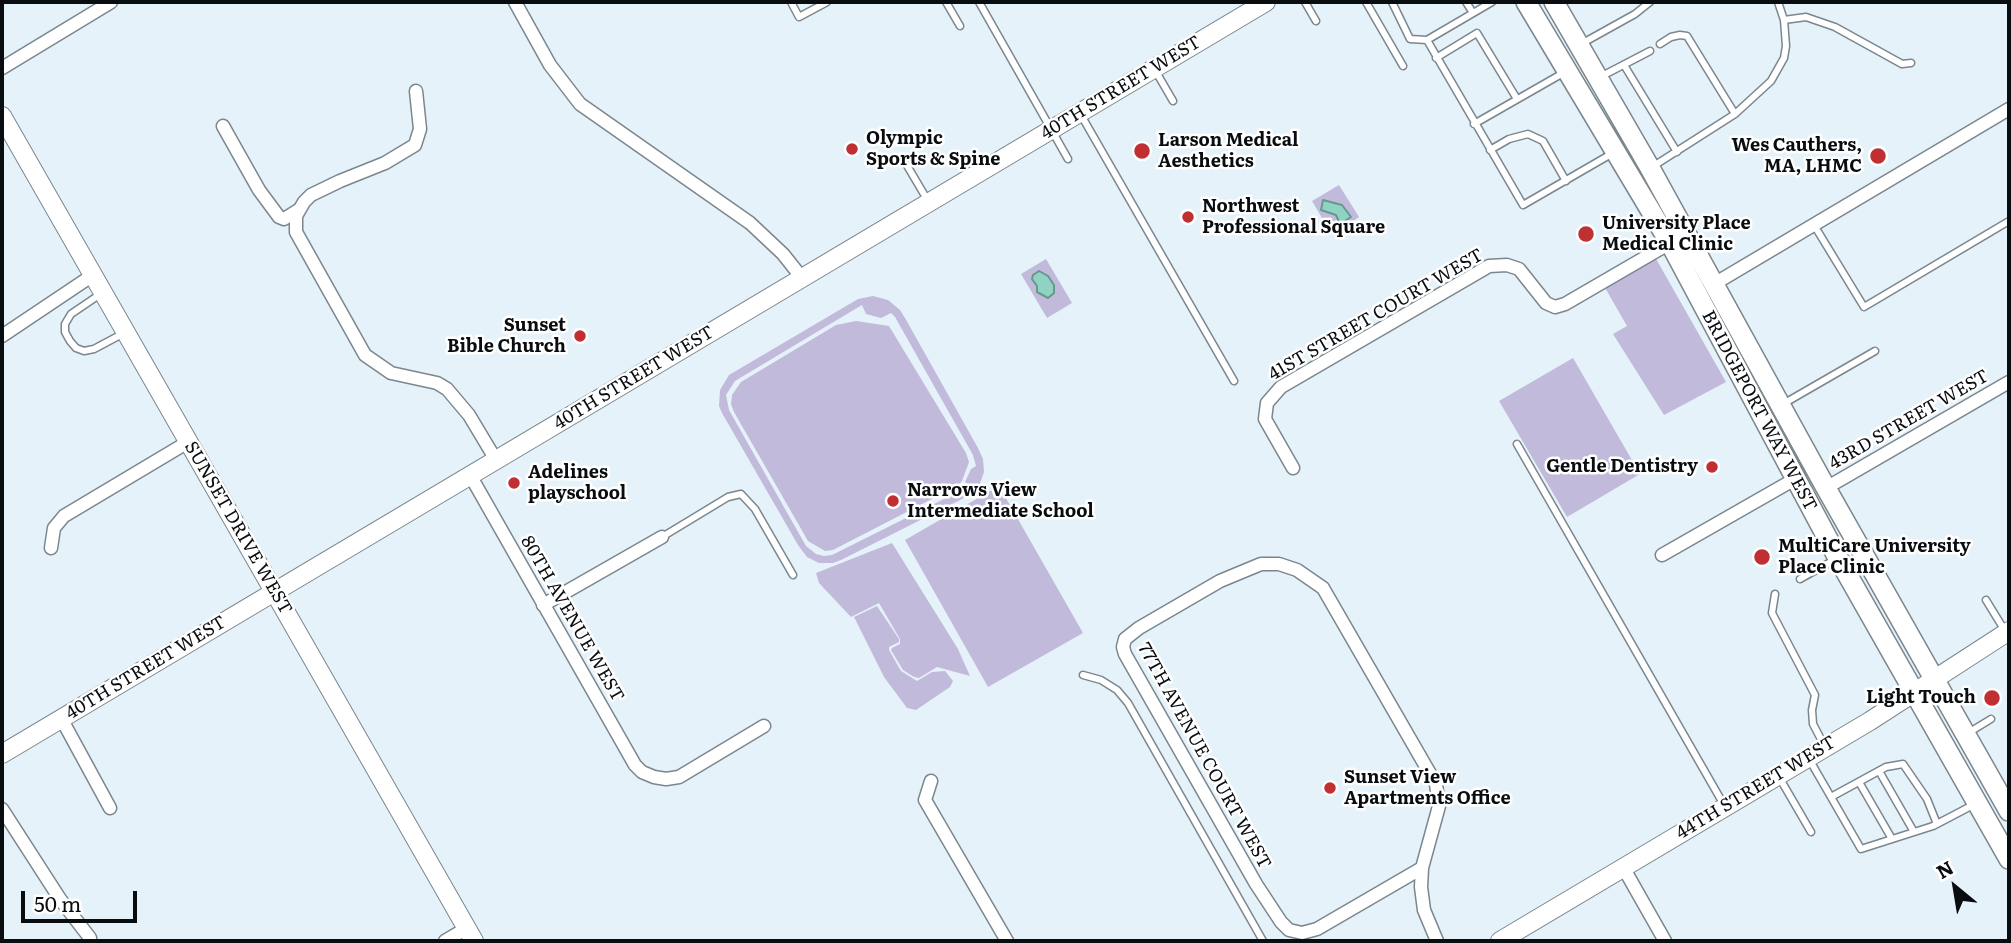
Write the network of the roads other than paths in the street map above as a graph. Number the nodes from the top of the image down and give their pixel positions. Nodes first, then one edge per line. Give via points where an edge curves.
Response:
1 (111, 2) edge
2 (515, 2) edge
3 (791, 2) edge
4 (827, 2) edge
5 (946, 2) edge
6 (979, 2) edge
7 (1266, 2) edge
8 (1305, 2) edge
9 (1366, 2) edge
10 (1392, 2) edge
11 (1466, 2) edge
12 (1492, 2) edge
13 (1526, 2) edge
14 (1554, 2) edge
15 (1650, 2) edge
16 (1778, 2) edge
17 (1473, 12) junction
18 (1784, 20) junction
19 (1316, 21) dead end
20 (960, 26) dead end
21 (1427, 40) junction
22 (1660, 44) dead end
23 (1579, 45) junction
24 (1650, 51) dead end
25 (1436, 58) junction
26 (1911, 63) dead end
27 (1624, 65) junction
28 (1403, 66) dead end
29 (2, 68) edge
30 (1154, 68) junction
31 (1566, 71) junction
32 (1598, 78) junction
33 (416, 91) dead end
34 (1517, 99) junction
35 (1174, 101) dead end
36 (2009, 109) edge
37 (1080, 112) junction
38 (1735, 114) junction
39 (2, 116) edge
40 (1474, 124) junction
41 (223, 126) dead end
42 (1051, 129) junction
43 (1490, 150) junction
44 (1615, 152) junction
45 (1677, 152) junction
46 (1068, 159) dead end
47 (905, 162) dead end
48 (1650, 168) junction
49 (1566, 181) junction
50 (929, 202) junction
51 (301, 209) junction
52 (2009, 221) edge
53 (1814, 225) junction
54 (1670, 243) junction
55 (93, 275) junction
56 (802, 278) junction
57 (1714, 284) junction
58 (103, 292) junction
59 (125, 332) junction
60 (2, 336) edge
61 (1875, 351) dead end
62 (1234, 381) dead end
63 (2009, 382) edge
64 (1781, 405) junction
65 (188, 442) junction
66 (1517, 444) dead end
67 (496, 460) junction
68 (1293, 468) dead end
69 (470, 475) junction
70 (1795, 479) junction
71 (1826, 488) junction
72 (662, 537) joint
73 (51, 548) dead end
74 (1662, 555) dead end
75 (1838, 558) junction
76 (793, 575) dead end
77 (1800, 579) dead end
78 (274, 592) junction
79 (1775, 594) dead end
80 (1986, 600) dead end
81 (543, 605) junction
82 (2008, 632) edge
83 (1083, 675) dead end
84 (1935, 678) junction
85 (1915, 691) junction
86 (61, 719) junction
87 (1991, 719) dead end
88 (764, 726) dead end
89 (1966, 735) junction
90 (1825, 747) junction
91 (2, 754) edge
92 (1808, 757) junction
93 (1879, 771) junction
94 (1778, 775) junction
95 (931, 781) dead end
96 (1859, 782) junction
97 (1831, 797) junction
98 (1977, 803) junction
99 (1725, 807) junction
100 (110, 808) dead end
101 (2, 809) edge
102 (2009, 811) edge
103 (1937, 824) junction
104 (1811, 832) dead end
105 (1914, 832) junction
106 (1892, 839) junction
107 (2009, 859) edge
108 (1623, 867) junction
109 (1422, 868) junction
110 (470, 935) edge
111 (90, 938) dead end
112 (445, 941) edge
113 (1007, 941) edge
114 (1264, 941) edge
115 (1437, 941) edge
116 (1500, 941) edge
117 (1665, 941) edge

1 - 29 street
2 - 56 street via 550,65 580,104 740,215
3 - 4 lane via 799,17
5 - 20 lane
6 - 42 lane
7 - 30 street, 40TH STREET WEST
8 - 19 lane
9 - 28 lane
10 - 21 lane via 1410,39
11 - 17 lane
12 - 17 lane
13 - 31 main road, BRIDGEPORT WAY WEST
14 - 23 main road, BRIDGEPORT WAY WEST
15 - 23 lane
16 - 18 lane
17 - 21 lane
18 - 26 lane via 1806,17 1835,27 1902,64
18 - 38 lane via 1786,46 1778,71
21 - 25 lane
22 - 38 lane via 1671,37 1687,36
23 - 32 main road, BRIDGEPORT WAY WEST
24 - 27 lane
25 - 34 lane via 1477,33
25 - 40 lane
27 - 32 lane
27 - 45 lane
30 - 35 lane
30 - 37 street, 40TH STREET WEST
31 - 34 lane
31 - 44 main road, BRIDGEPORT WAY WEST
32 - 48 main road, BRIDGEPORT WAY WEST
33 - 51 street via 420,129 415,145 311,195
34 - 40 lane
36 - 53 street
37 - 42 street, 40TH STREET WEST
37 - 62 lane
38 - 45 lane
39 - 55 street, SUNSET DRIVE WEST
40 - 43 lane
41 - 51 street via 279,217 284,219
42 - 46 lane
42 - 50 street, 40TH STREET WEST
43 - 49 lane via 1528,134 1543,141
43 - 49 lane via 1523,205
44 - 49 lane
44 - 54 main road, BRIDGEPORT WAY WEST
45 - 48 lane
47 - 50 lane
48 - 57 main road, BRIDGEPORT WAY WEST
50 - 56 street, 40TH STREET WEST
51 - 67 street via 296,232 365,355 391,373 447,389 470,415
52 - 53 lane via 1864,307
53 - 57 street
54 - 68 street, 41ST STREET COURT WEST via 1555,307 1546,303 1519,269 1489,266 1281,387 1269,399 1265,419
54 - 70 main road, BRIDGEPORT WAY WEST
55 - 58 street, SUNSET DRIVE WEST
55 - 60 street
56 - 67 street, 40TH STREET WEST
57 - 64 main road, BRIDGEPORT WAY WEST
58 - 59 street, SUNSET DRIVE WEST
58 - 59 lane via 71,314 65,332 76,348 84,351
59 - 65 street, SUNSET DRIVE WEST
61 - 64 lane
63 - 71 street, 43RD STREET WEST
64 - 71 main road, BRIDGEPORT WAY WEST
65 - 73 street via 64,516 54,528
65 - 78 street, SUNSET DRIVE WEST
66 - 99 lane
67 - 69 street, 40TH STREET WEST
69 - 78 street, 40TH STREET WEST
69 - 81 street, 80TH AVENUE WEST
70 - 74 street
70 - 75 main road, BRIDGEPORT WAY WEST
71 - 84 main road, BRIDGEPORT WAY WEST
72 - 76 lane via 740,494 755,509
72 - 81 street
75 - 77 lane
75 - 85 main road, BRIDGEPORT WAY WEST
78 - 86 street, 40TH STREET WEST
78 - 110 street, SUNSET DRIVE WEST
79 - 90 lane via 1772,613 1815,695 1813,724
80 - 82 lane
81 - 88 street, 80TH AVENUE WEST via 635,765 649,776 679,777
82 - 84 street, 44TH STREET WEST
83 - 114 lane via 1101,680 1128,703
84 - 85 street, 44TH STREET WEST
84 - 89 main road, BRIDGEPORT WAY WEST
85 - 90 street, 44TH STREET WEST
85 - 98 main road, BRIDGEPORT WAY WEST
86 - 91 street, 40TH STREET WEST
86 - 100 street
87 - 89 lane
89 - 102 main road, BRIDGEPORT WAY WEST
90 - 92 street, 44TH STREET WEST
92 - 94 street, 44TH STREET WEST
92 - 97 lane
93 - 96 lane
93 - 103 lane via 1903,764 1927,799
93 - 105 lane
94 - 99 street, 44TH STREET WEST
94 - 104 lane
95 - 113 street via 925,800
96 - 97 lane
96 - 106 lane
97 - 106 lane via 1861,849
98 - 103 lane
98 - 107 main road, BRIDGEPORT WAY WEST
99 - 108 street, 44TH STREET WEST
101 - 111 street
103 - 105 lane
105 - 106 lane
108 - 116 street, 44TH STREET WEST
108 - 117 street
109 - 109 street, 77TH AVENUE COURT WEST via 1439,806 1436,784 1330,596 1317,583 1279,564 1250,567 1125,639 1125,654 1256,884 1289,930 1317,929
109 - 115 street, 77TH AVENUE COURT WEST via 1424,910
110 - 112 street

